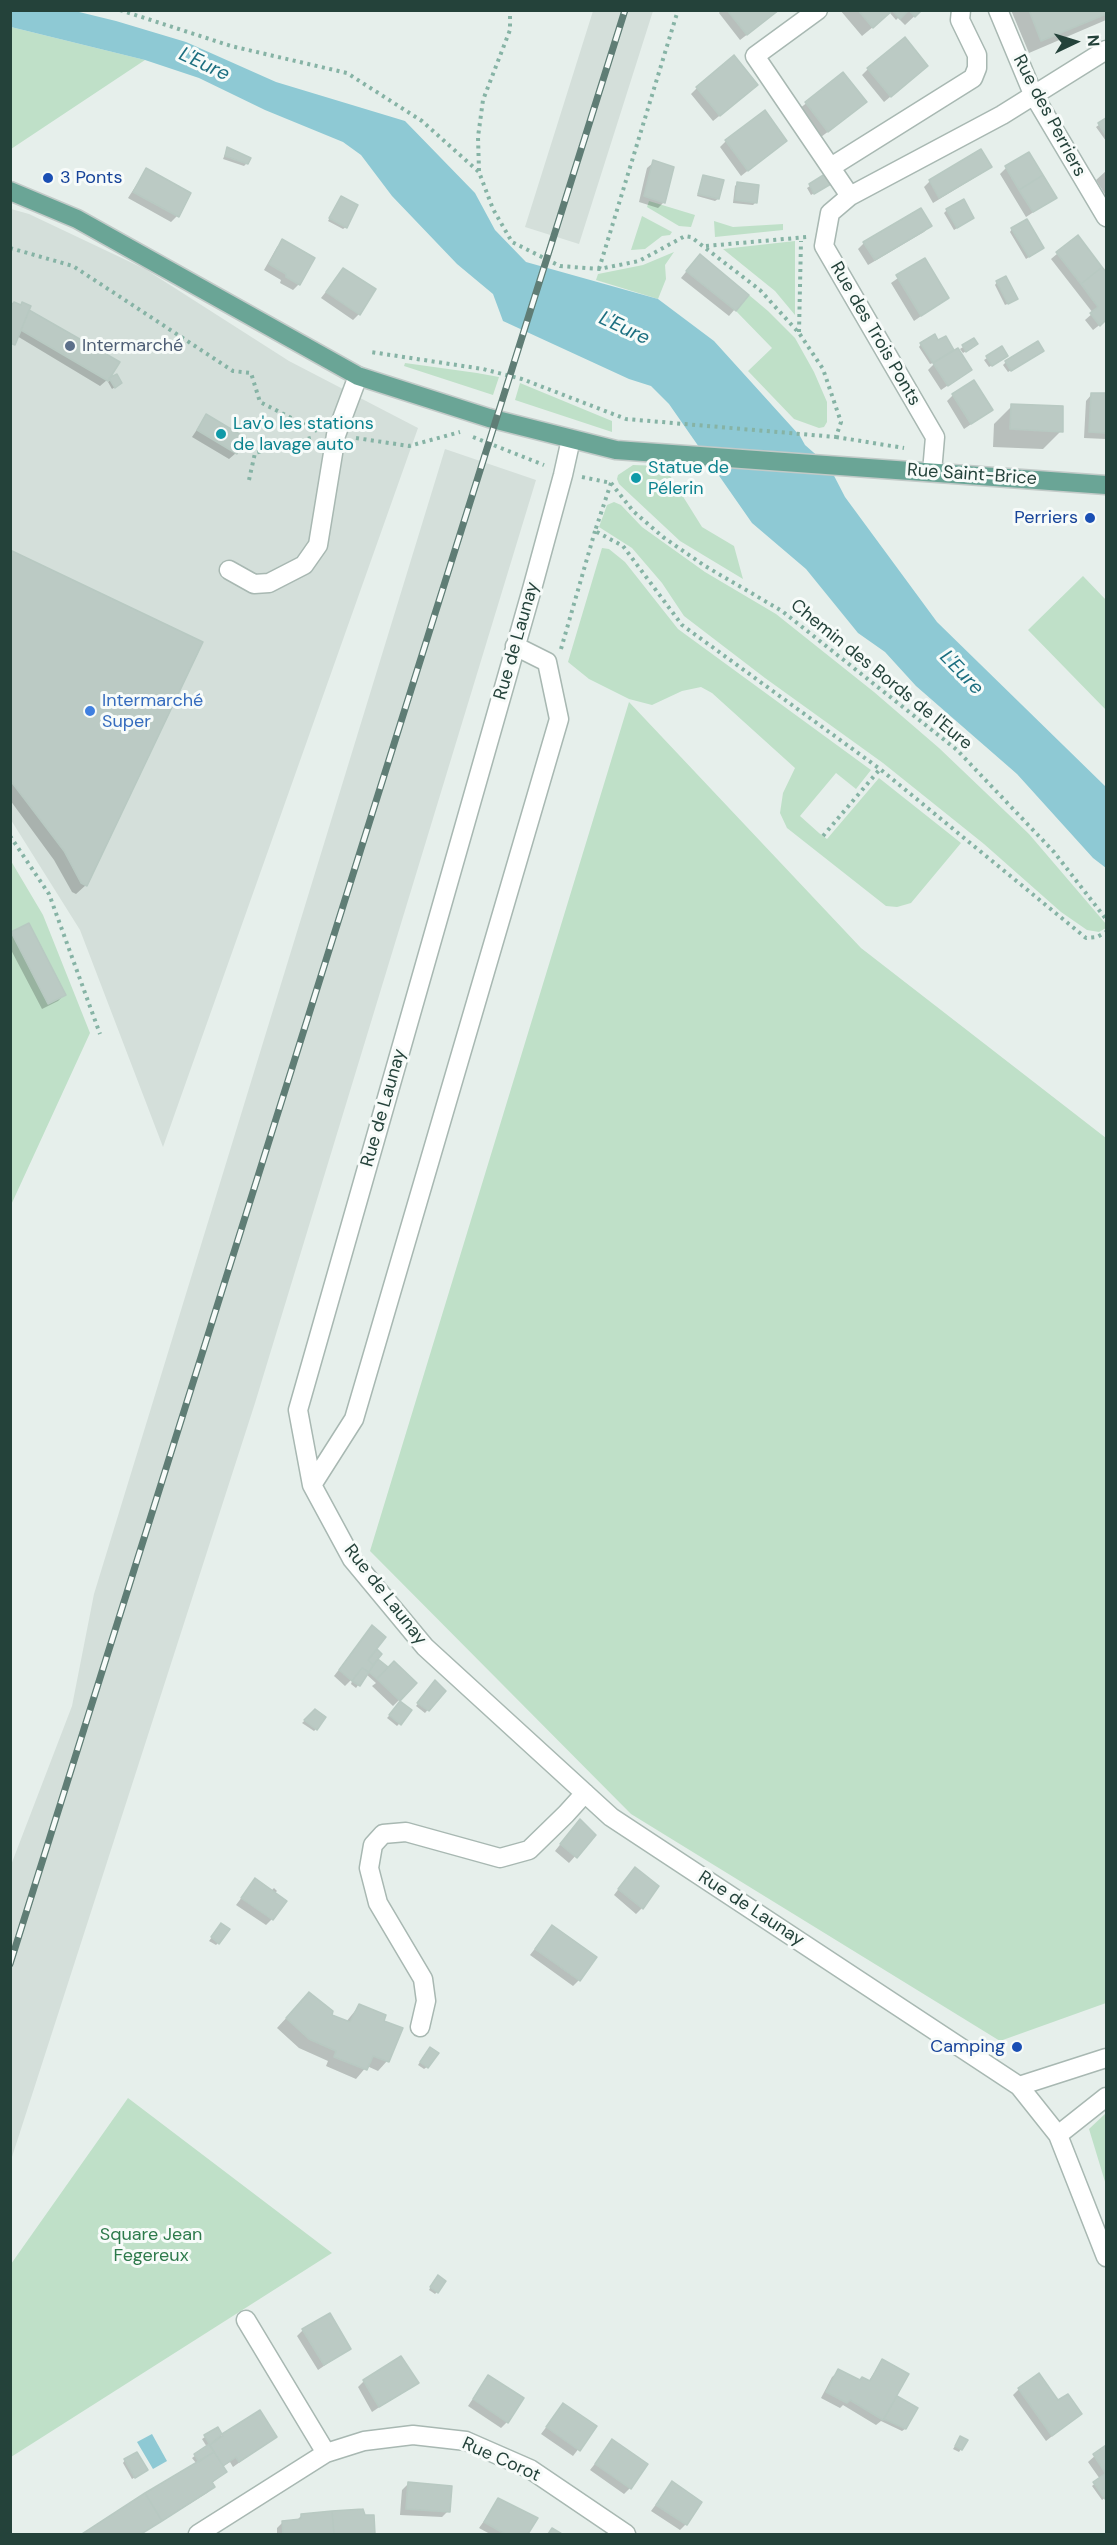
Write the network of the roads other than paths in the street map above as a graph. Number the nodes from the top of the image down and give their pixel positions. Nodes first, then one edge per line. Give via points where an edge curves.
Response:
1 (818, 10) edge
2 (961, 10) edge
3 (998, 10) edge
4 (1107, 50) edge
5 (1033, 94) junction
6 (831, 167) junction
7 (10, 191) edge
8 (850, 196) junction
9 (1107, 217) edge
10 (358, 376) junction
11 (571, 440) junction
12 (932, 472) junction
13 (1107, 485) edge
14 (229, 570) dead end
15 (515, 646) junction
16 (312, 1485) junction
17 (585, 1793) junction
18 (420, 2027) dead end
19 (1107, 2058) edge
20 (1019, 2086) junction
21 (1107, 2097) edge
22 (1058, 2136) junction
23 (1107, 2257) edge
24 (246, 2320) dead end
25 (326, 2453) junction
26 (198, 2535) edge
27 (626, 2535) edge

1 - 6 street via 755,56
2 - 6 street via 960,20 977,54 974,78
3 - 5 street, Rue des Perriers
4 - 5 street
5 - 8 street via 1002,115
5 - 9 street, Rue des Perriers
6 - 8 street
7 - 10 main road, Rue Saint-Brice via 77,219
8 - 12 street, Rue des Trois Ponts via 830,213 824,246 935,437
10 - 11 main road, Rue Saint-Brice
10 - 14 street via 330,435 318,545 304,565 268,583 254,584
11 - 12 main road, Rue Saint-Brice via 616,450
11 - 15 street, Rue de Launay
12 - 13 main road, Rue Saint-Brice
15 - 16 street, Rue de Launay via 298,1410
15 - 16 street via 547,662 559,719 354,1419
16 - 17 street, Rue de Launay via 352,1558 425,1647
17 - 18 street via 529,1850 500,1858 406,1832 383,1834 374,1845 369,1868 378,1903 423,1979 426,2001
17 - 20 street, Rue de Launay via 611,1817
19 - 20 street
20 - 22 street, Rue de Launay
21 - 22 street
22 - 23 street, Rue de Launay
24 - 25 street
25 - 26 street, Rue Corot
25 - 27 street, Rue Corot via 364,2441 413,2435 466,2441 530,2469

